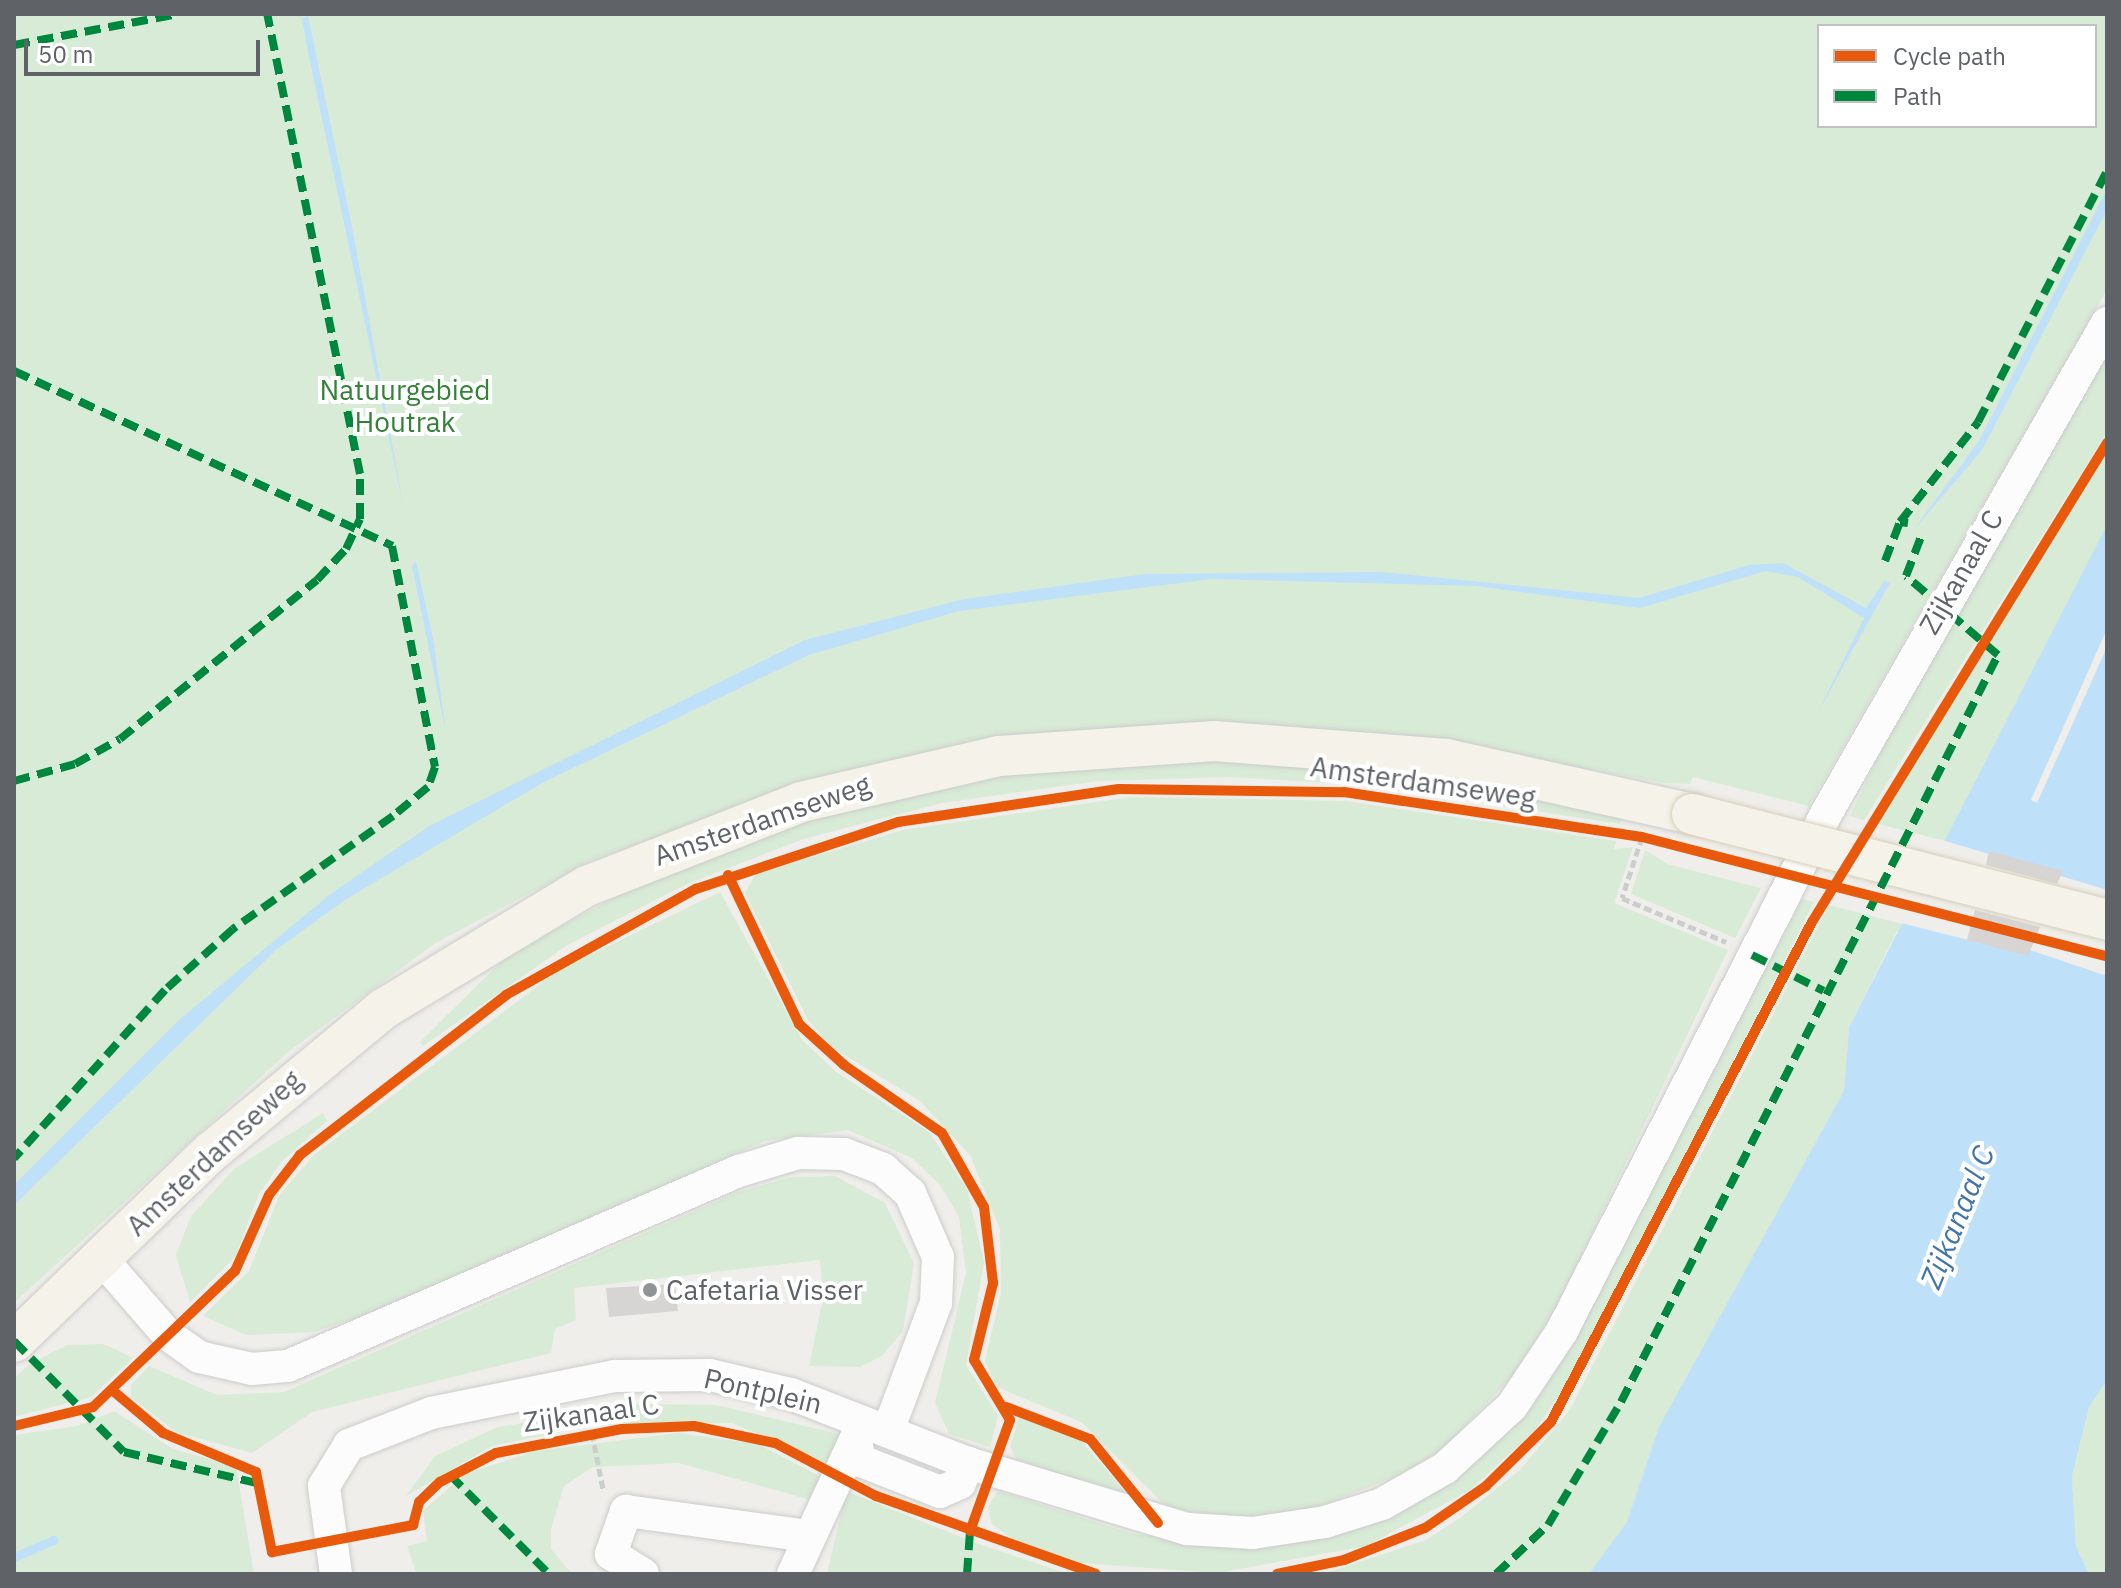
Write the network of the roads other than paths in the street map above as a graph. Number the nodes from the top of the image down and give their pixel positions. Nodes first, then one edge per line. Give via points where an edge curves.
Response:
1 (2107, 323) edge
2 (2107, 920) edge
3 (101, 1258) junction
4 (14, 1342) edge
5 (889, 1428) junction
6 (968, 1463) junction
7 (809, 1536) junction
8 (336, 1574) edge
9 (643, 1574) edge
10 (793, 1574) edge

1 - 6 street, Zijkanaal C via 1826,814 1562,1331 1492,1426 1445,1468 1382,1504 1253,1533 1130,1517
2 - 3 main road, Amsterdamseweg, bridge via 1692,814 1446,759 1273,742 1066,748 868,783 636,863 485,942 325,1052
3 - 4 main road, Amsterdamseweg
3 - 5 street via 168,1335 199,1357 252,1369 288,1366 739,1171 798,1153 844,1154 883,1169 910,1193 938,1257 936,1303
5 - 6 street, Zijkanaal C
5 - 8 street, Pontplein via 750,1383 665,1373 580,1380 431,1413 349,1445 330,1467 322,1509
6 - 7 street via 960,1483 940,1492 861,1461 855,1440
7 - 9 street via 626,1511 611,1554
7 - 10 street

